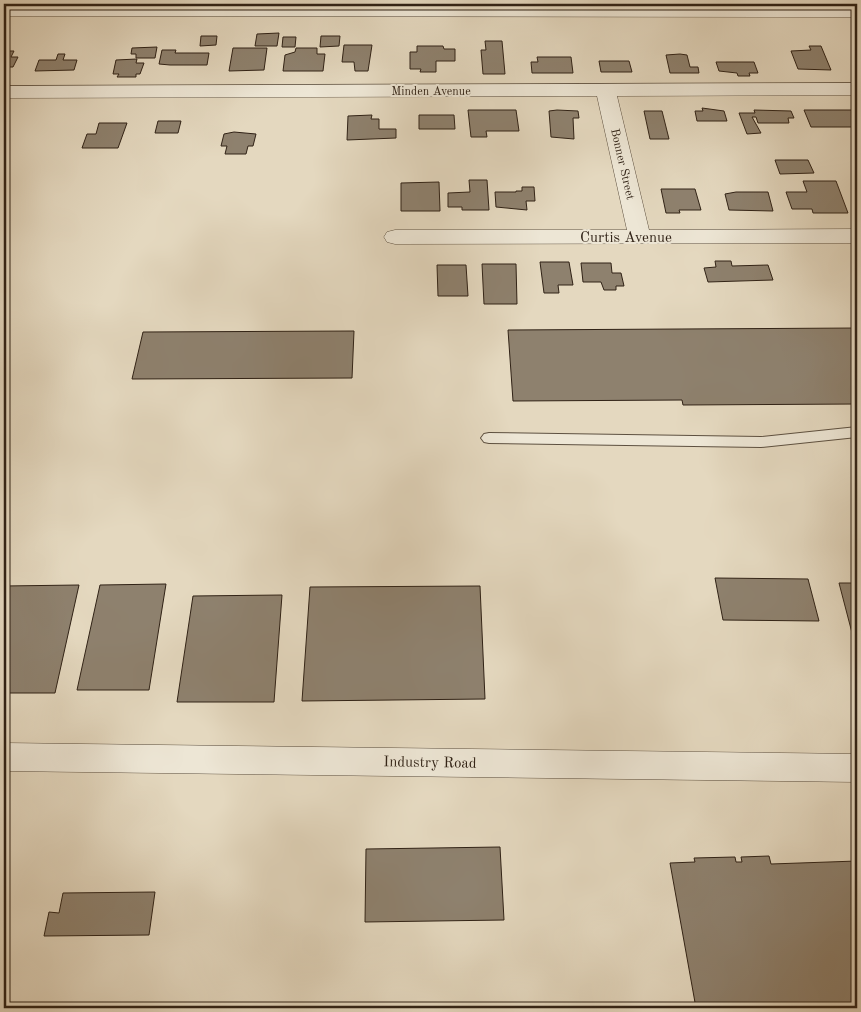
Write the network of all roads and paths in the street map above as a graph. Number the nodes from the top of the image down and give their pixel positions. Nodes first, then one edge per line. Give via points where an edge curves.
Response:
1 (4, 11) edge
2 (857, 12) edge
3 (857, 89) edge
4 (606, 91) junction
5 (4, 92) edge
6 (857, 236) edge
7 (395, 237) dead end
8 (640, 237) junction
9 (857, 432) edge
10 (489, 438) dead end
11 (4, 757) edge
12 (857, 768) edge

1 - 2 street
3 - 4 street, Minden Avenue
4 - 5 street, Minden Avenue
4 - 8 street, Bonner Street
6 - 8 street, Curtis Avenue
7 - 8 street, Curtis Avenue
9 - 10 lane via 761,442
11 - 12 street, Industry Road

